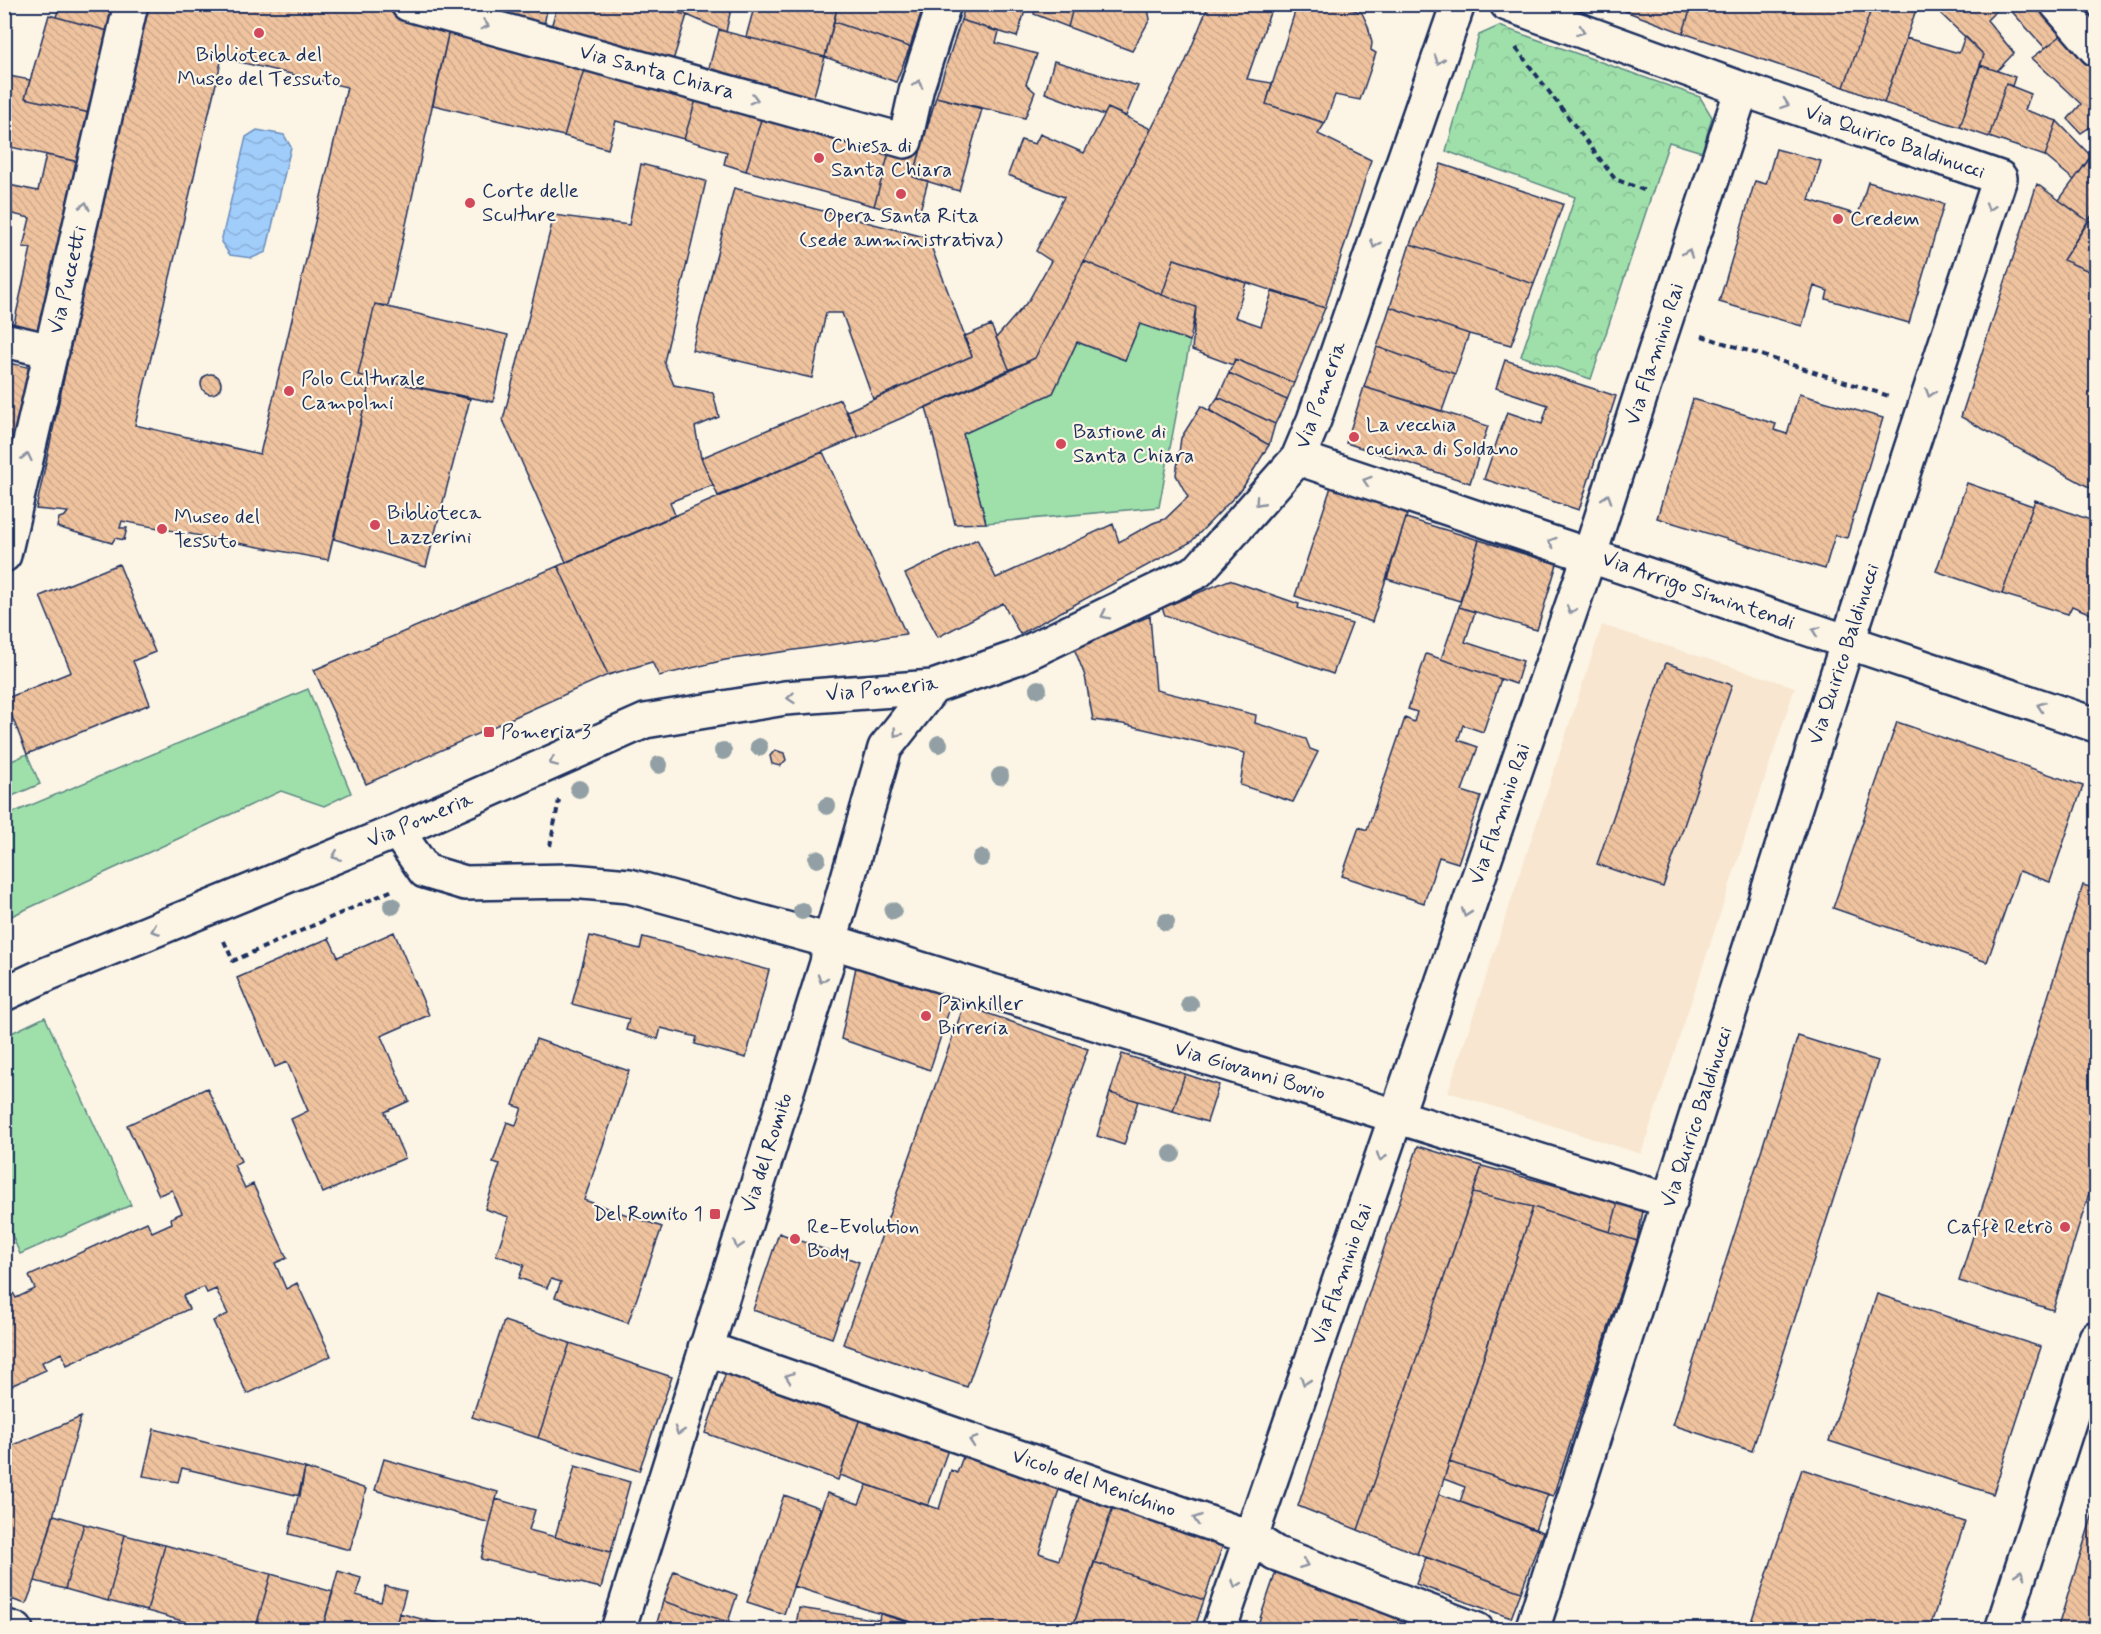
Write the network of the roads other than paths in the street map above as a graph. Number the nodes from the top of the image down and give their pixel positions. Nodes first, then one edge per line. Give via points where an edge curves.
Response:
1 (131, 4) edge
2 (408, 4) edge
3 (944, 4) edge
4 (1458, 4) edge
5 (1507, 4) edge
6 (2057, 4) edge
7 (2097, 49) edge
8 (1742, 89) junction
9 (4, 340) edge
10 (52, 351) junction
11 (1298, 458) junction
12 (1590, 554) junction
13 (4, 555) edge
14 (1848, 641) junction
15 (933, 687) junction
16 (2097, 725) edge
17 (397, 831) junction
18 (830, 941) junction
19 (4, 994) edge
20 (1395, 1116) junction
21 (1670, 1201) junction
22 (2097, 1338) edge
23 (705, 1348) junction
24 (1252, 1538) junction
25 (4, 1626) edge
26 (16, 1629) edge
27 (618, 1629) edge
28 (1219, 1629) edge
29 (1477, 1629) edge
30 (1532, 1629) edge
31 (2002, 1629) edge

10 -> 1 street, Via Puccetti
2 -> 3 street, Via Santa Chiara via 905,141 917,87
4 -> 11 street, Via Pomeria
5 -> 8 street, Via Quirico Baldinucci
6 - 7 street
12 -> 8 street, Via Flaminio Rai
8 -> 14 street, Via Quirico Baldinucci via 2000,178
9 - 10 street
13 -> 10 street, Via Puccetti
12 -> 11 street, Via Arrigo Simintendi
11 -> 15 street, Via Pomeria via 1198,571 1016,658
14 -> 12 street, Via Arrigo Simintendi
12 -> 20 street, Via Flaminio Rai
16 -> 14 street, Via Arrigo Simintendi
14 - 21 street, Via Quirico Baldinucci
15 -> 17 street, Via Pomeria via 785,698 645,721
15 -> 18 street, Via del Romito via 885,747
17 - 18 street, Via Giovanni Bovio via 425,871 465,883 571,881 629,886
17 -> 19 street, Via Pomeria
18 - 20 street, Via Giovanni Bovio
18 -> 23 street, Via del Romito via 827,963
20 - 21 street, Via Giovanni Bovio
20 -> 24 street, Via Flaminio Rai
21 - 30 street, Via Quirico Baldinucci
31 -> 22 street
24 -> 23 street, Vicolo del Menichino
23 -> 27 street, Via del Romito
24 -> 28 street, Via Flaminio Rai
24 -> 29 street, Vicolo del Menichino via 1275,1553
25 - 26 street

